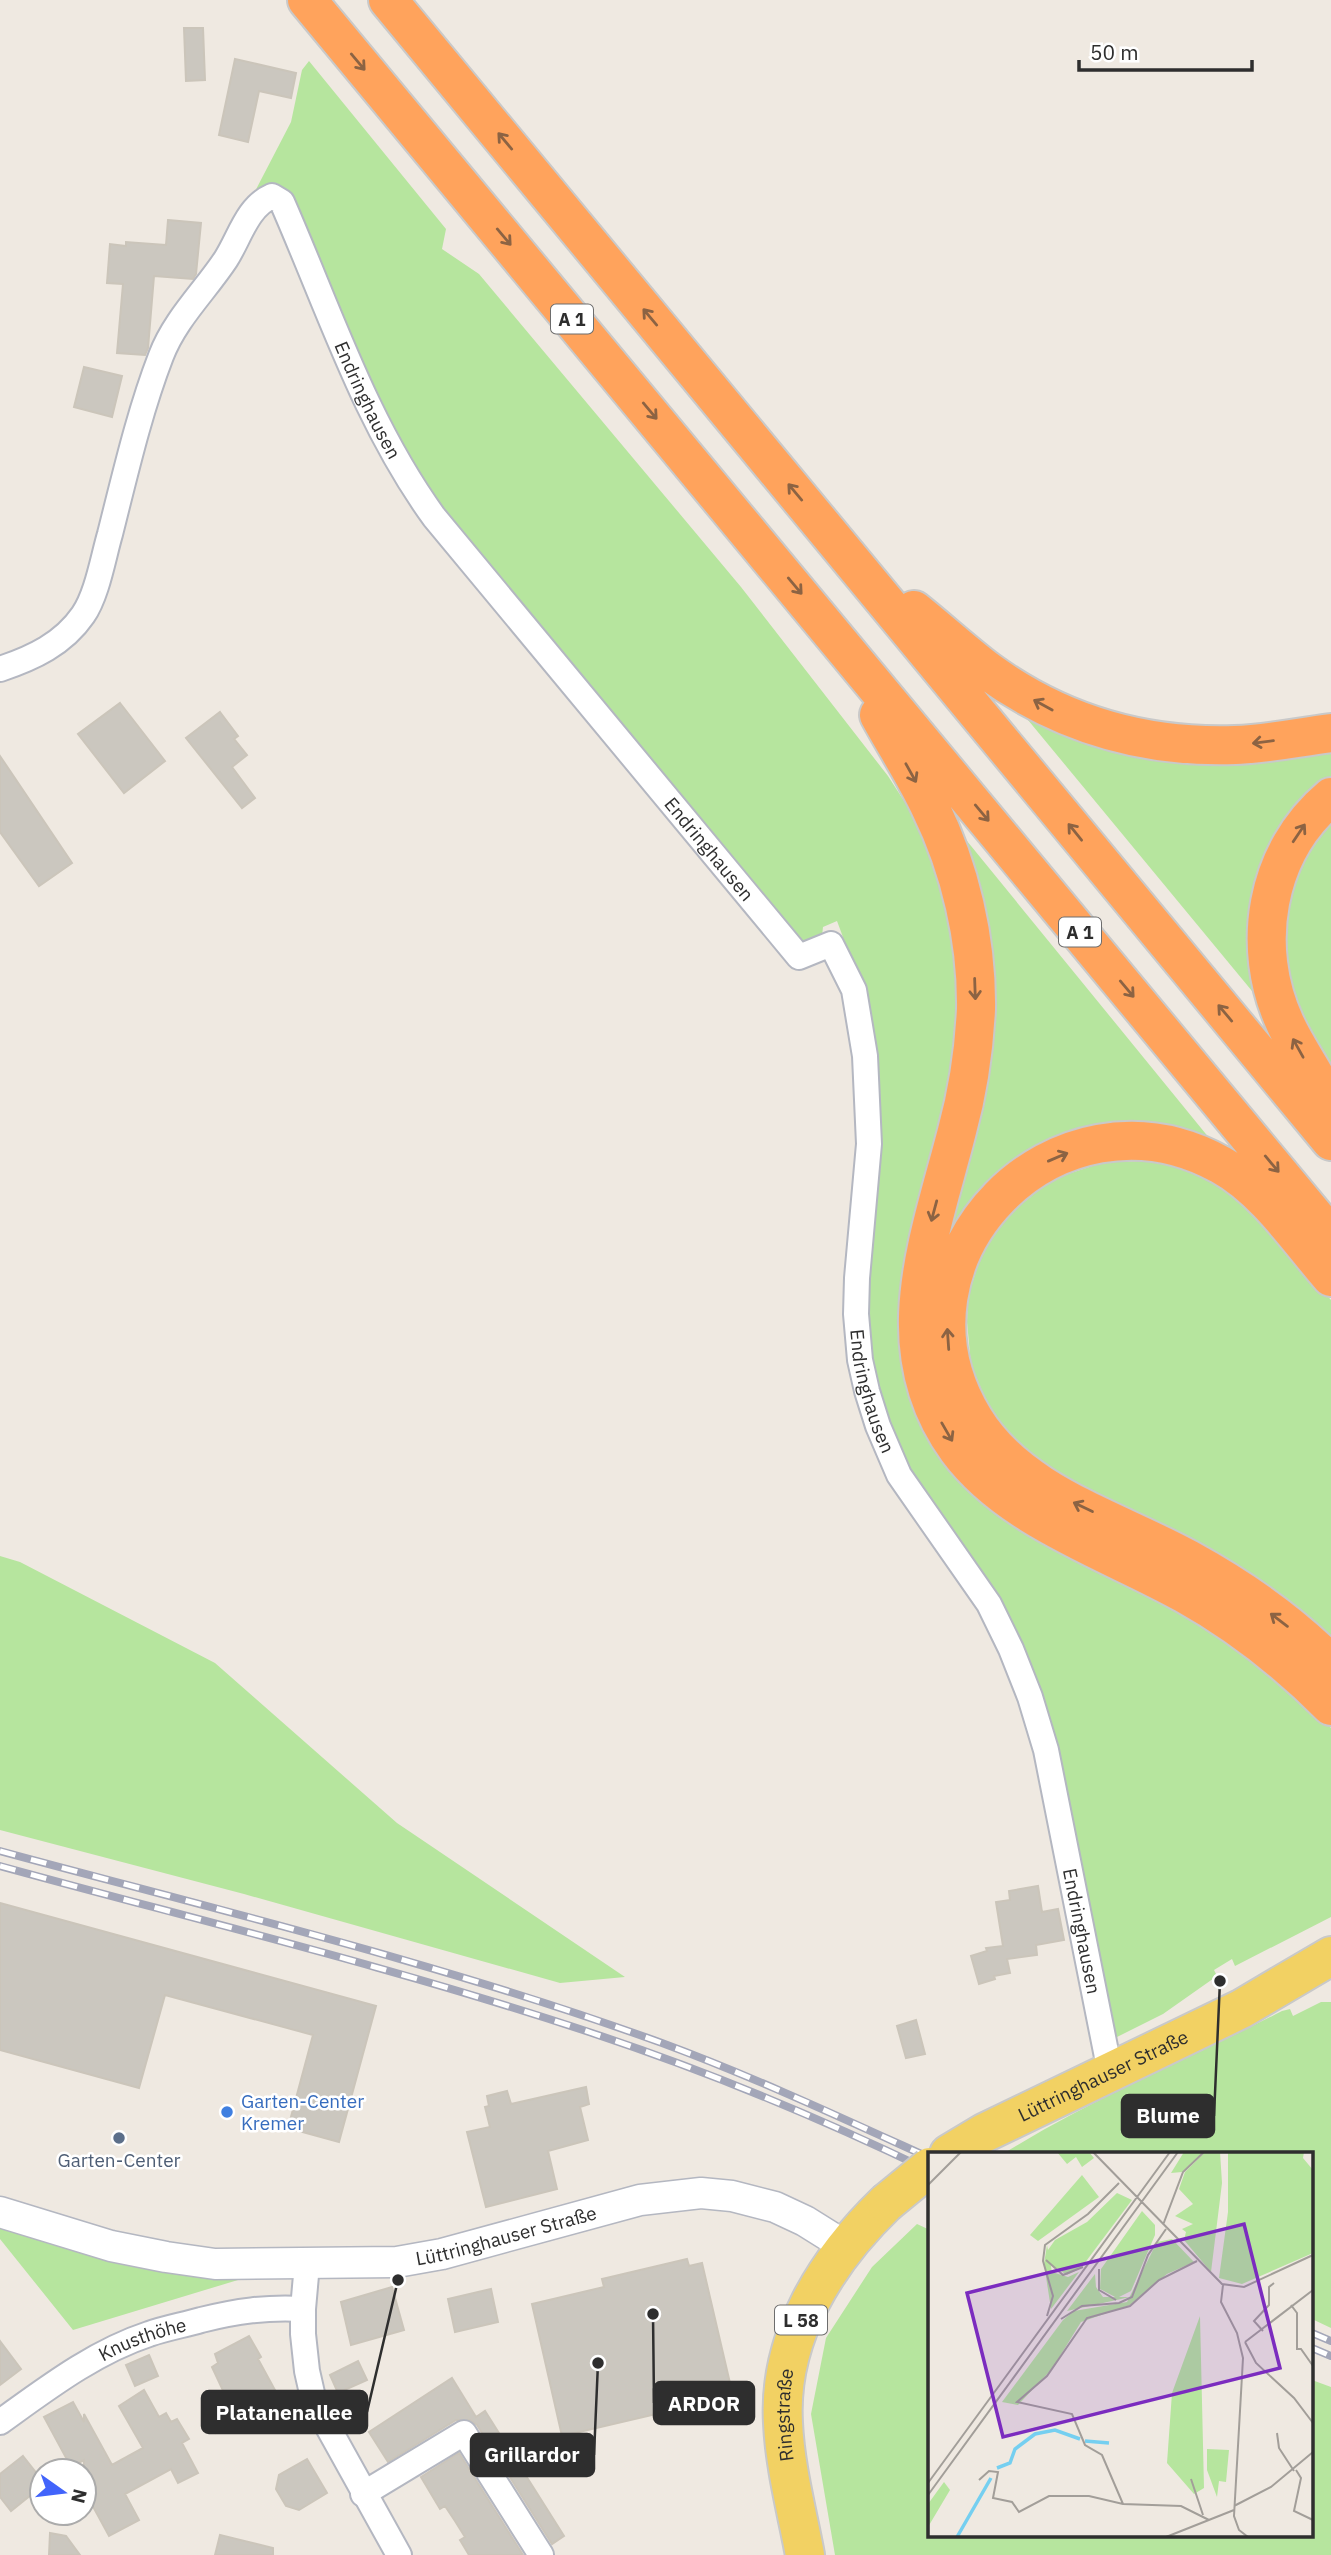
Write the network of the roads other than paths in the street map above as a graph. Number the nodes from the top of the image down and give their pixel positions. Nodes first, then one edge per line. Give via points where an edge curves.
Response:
1 (307, 0) edge
2 (388, 0) edge
3 (855, 563) junction
4 (830, 628) junction
5 (0, 669) edge
6 (1331, 733) edge
7 (1331, 797) edge
8 (1331, 1108) edge
9 (1331, 1141) edge
10 (1331, 1236) edge
11 (1331, 1277) edge
12 (1331, 1664) edge
13 (1331, 1706) edge
14 (1331, 1956) edge
15 (1110, 2072) junction
16 (952, 2152) edge
17 (928, 2169) edge
18 (0, 2212) edge
19 (845, 2246) junction
20 (307, 2264) junction
21 (303, 2309) junction
22 (0, 2422) edge
23 (363, 2494) junction
24 (399, 2555) edge
25 (541, 2555) edge
26 (806, 2555) edge

1 -> 4 highway, A 1
3 -> 2 highway
6 -> 3 highway via 1244,744 1187,745 1124,736 1079,722 988,670
9 -> 3 highway
4 -> 10 highway, A 1
4 -> 13 highway via 930,806 954,867 970,936 976,1007 972,1059 924,1254 918,1299 922,1370 937,1413 964,1457 1004,1495 1189,1596 1254,1641
5 - 15 street, Endringhausen via 52,647 84,614 163,352 247,219 272,196 282,202 373,415 434,517 799,957 831,944 854,990 862,1025 868,1103 856,1314 867,1391 899,1475 989,1604 1030,1697 1051,1772
8 -> 7 highway via 1279,1009 1266,932 1279,869 1303,828
12 -> 11 highway via 1226,1582 1049,1490 1014,1467 967,1406 947,1338 953,1277 987,1209 1010,1186 1046,1162 1099,1144 1146,1142 1222,1166 1252,1188
14 - 15 main road, Lüttringhauser Straße via 1241,2009
15 - 16 main road, Lüttringhauser Straße
17 - 19 main road, L 58, bridge
18 - 20 street, Lüttringhauser Straße via 111,2246 166,2257 215,2264
19 - 20 street, Lüttringhauser Straße via 775,2207 701,2193 640,2200 414,2260
19 - 26 main road, Ringstraße / L 58 via 803,2315 784,2385 783,2426
20 - 21 street
21 - 22 street, Knusthöhe via 233,2312 147,2334 86,2364
21 - 23 street via 314,2402
23 - 24 street
23 - 25 street via 464,2433

